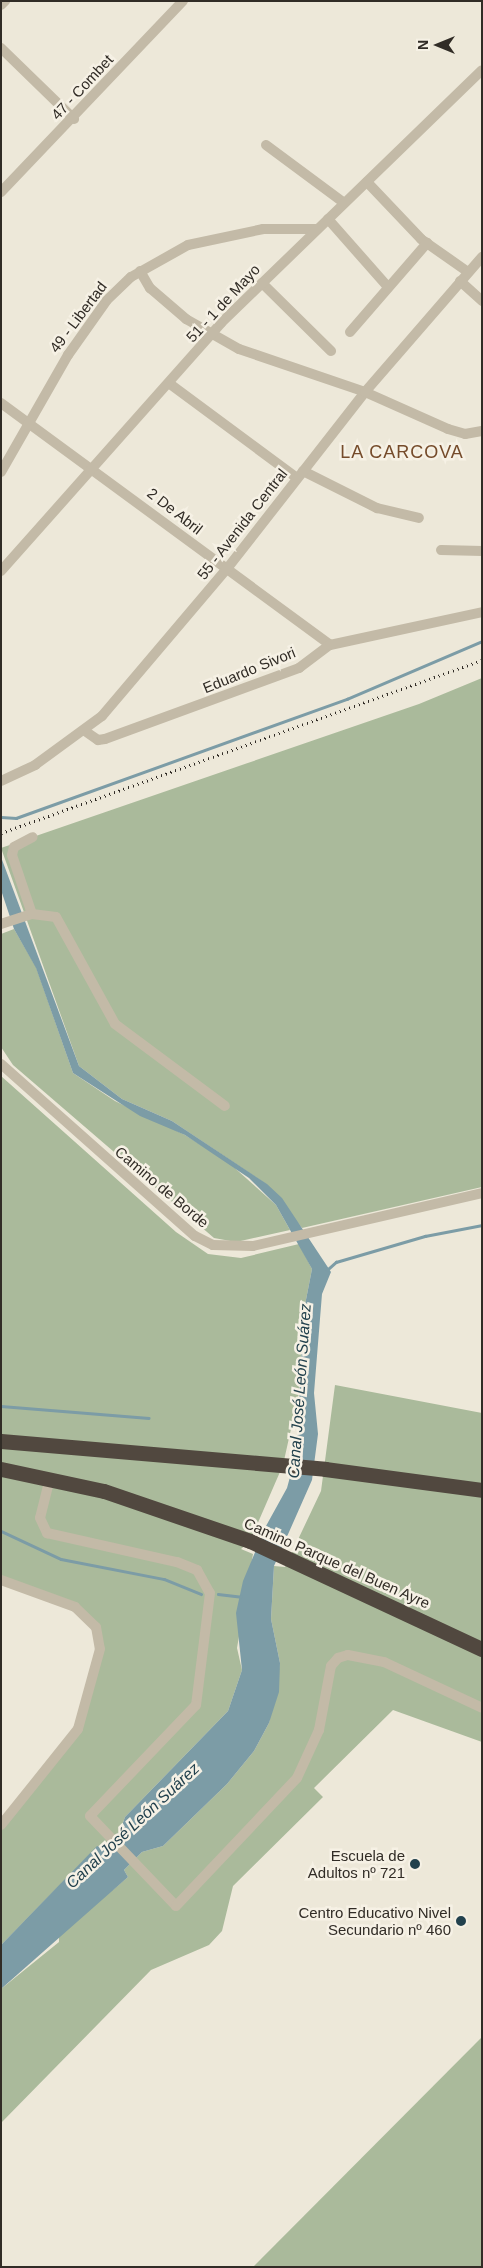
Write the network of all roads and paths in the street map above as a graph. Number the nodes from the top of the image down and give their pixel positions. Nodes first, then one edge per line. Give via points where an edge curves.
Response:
1 (5, 1) edge
2 (183, 1) edge
3 (1, 5) edge
4 (1, 48) edge
5 (482, 70) edge
6 (74, 119) junction
7 (266, 145) dead end
8 (367, 182) junction
9 (1, 192) edge
10 (344, 203) junction
11 (328, 219) junction
12 (317, 229) junction
13 (427, 243) junction
14 (482, 257) edge
15 (140, 271) junction
16 (468, 272) junction
17 (460, 281) junction
18 (262, 282) junction
19 (388, 287) junction
20 (482, 300) edge
21 (350, 332) dead end
22 (211, 334) junction
23 (331, 351) dead end
24 (170, 384) junction
25 (365, 392) junction
26 (1, 403) edge
27 (27, 422) junction
28 (482, 431) edge
29 (92, 470) junction
30 (1, 472) edge
31 (300, 474) junction
32 (419, 518) dead end
33 (441, 550) dead end
34 (482, 551) edge
35 (226, 570) junction
36 (1, 571) edge
37 (482, 612) edge
38 (330, 645) junction
39 (85, 730) junction
40 (1, 781) edge
41 (33, 836) dead end
42 (30, 915) junction
43 (4, 924) edge
44 (1, 1064) edge
45 (224, 1106) dead end
46 (482, 1194) edge
47 (1, 1441) edge
48 (1, 1469) edge
49 (50, 1478) junction
50 (482, 1482) edge
51 (444, 1483) junction
52 (482, 1490) edge
53 (1, 1580) edge
54 (482, 1649) edge
55 (482, 1708) edge
56 (1, 1825) edge

1 - 3 street
2 - 6 street, 47 - Combet
4 - 6 street
5 - 8 street, 51 - 1 de Mayo
6 - 9 street, 47 - Combet
7 - 10 street
8 - 10 street, 51 - 1 de Mayo
8 - 13 street
10 - 11 street, 51 - 1 de Mayo
11 - 12 street, 51 - 1 de Mayo
11 - 19 street
12 - 15 street, 49 - Libertad via 307,226 263,229 188,245
12 - 18 street, 51 - 1 de Mayo
13 - 16 street
13 - 19 street
14 - 16 street, 55 - Avenida Central
15 - 22 street via 150,288
15 - 27 street, 49 - Libertad via 113,293 88,325
16 - 17 street, 55 - Avenida Central
17 - 20 street
17 - 25 street, 55 - Avenida Central
18 - 22 street, 51 - 1 de Mayo
18 - 23 street
19 - 21 street
22 - 24 street, 51 - 1 de Mayo
22 - 25 street via 239,349
24 - 29 street, 51 - 1 de Mayo
24 - 31 street
25 - 28 street via 448,429 465,434
25 - 31 street, 55 - Avenida Central
26 - 27 street, 2 De Abril
27 - 29 street, 2 De Abril
27 - 30 street, 49 - Libertad
29 - 35 street, 2 De Abril
29 - 36 street, 51 - 1 de Mayo
31 - 32 street via 377,508
31 - 35 street, 55 - Avenida Central
33 - 34 street
35 - 38 street, 2 De Abril
35 - 39 street, 55 - Avenida Central
37 - 38 street, Eduardo Sivori
38 - 39 street, Eduardo Sivori via 300,668 114,736 98,740
39 - 40 street, 55 - Avenida Central via 35,765
41 - 42 street via 14,847 12,855
42 - 43 street
42 - 45 street via 56,917 66,929 115,1024
44 - 46 street, Camino de Borde via 195,1236 228,1248
47 - 51 highway via 325,1468
48 - 49 highway, Camino Parque del Buen Ayre
49 - 54 highway, Camino Parque del Buen Ayre via 144,1503 250,1541
49 - 55 street via 40,1518 47,1533 177,1562 197,1570 210,1593 199,1696 188,1716 92,1813 92,1822 176,1906 297,1778 319,1730 331,1666 342,1655 384,1662
50 - 51 highway
51 - 52 highway
53 - 56 street via 75,1607 96,1627 100,1649 78,1729

